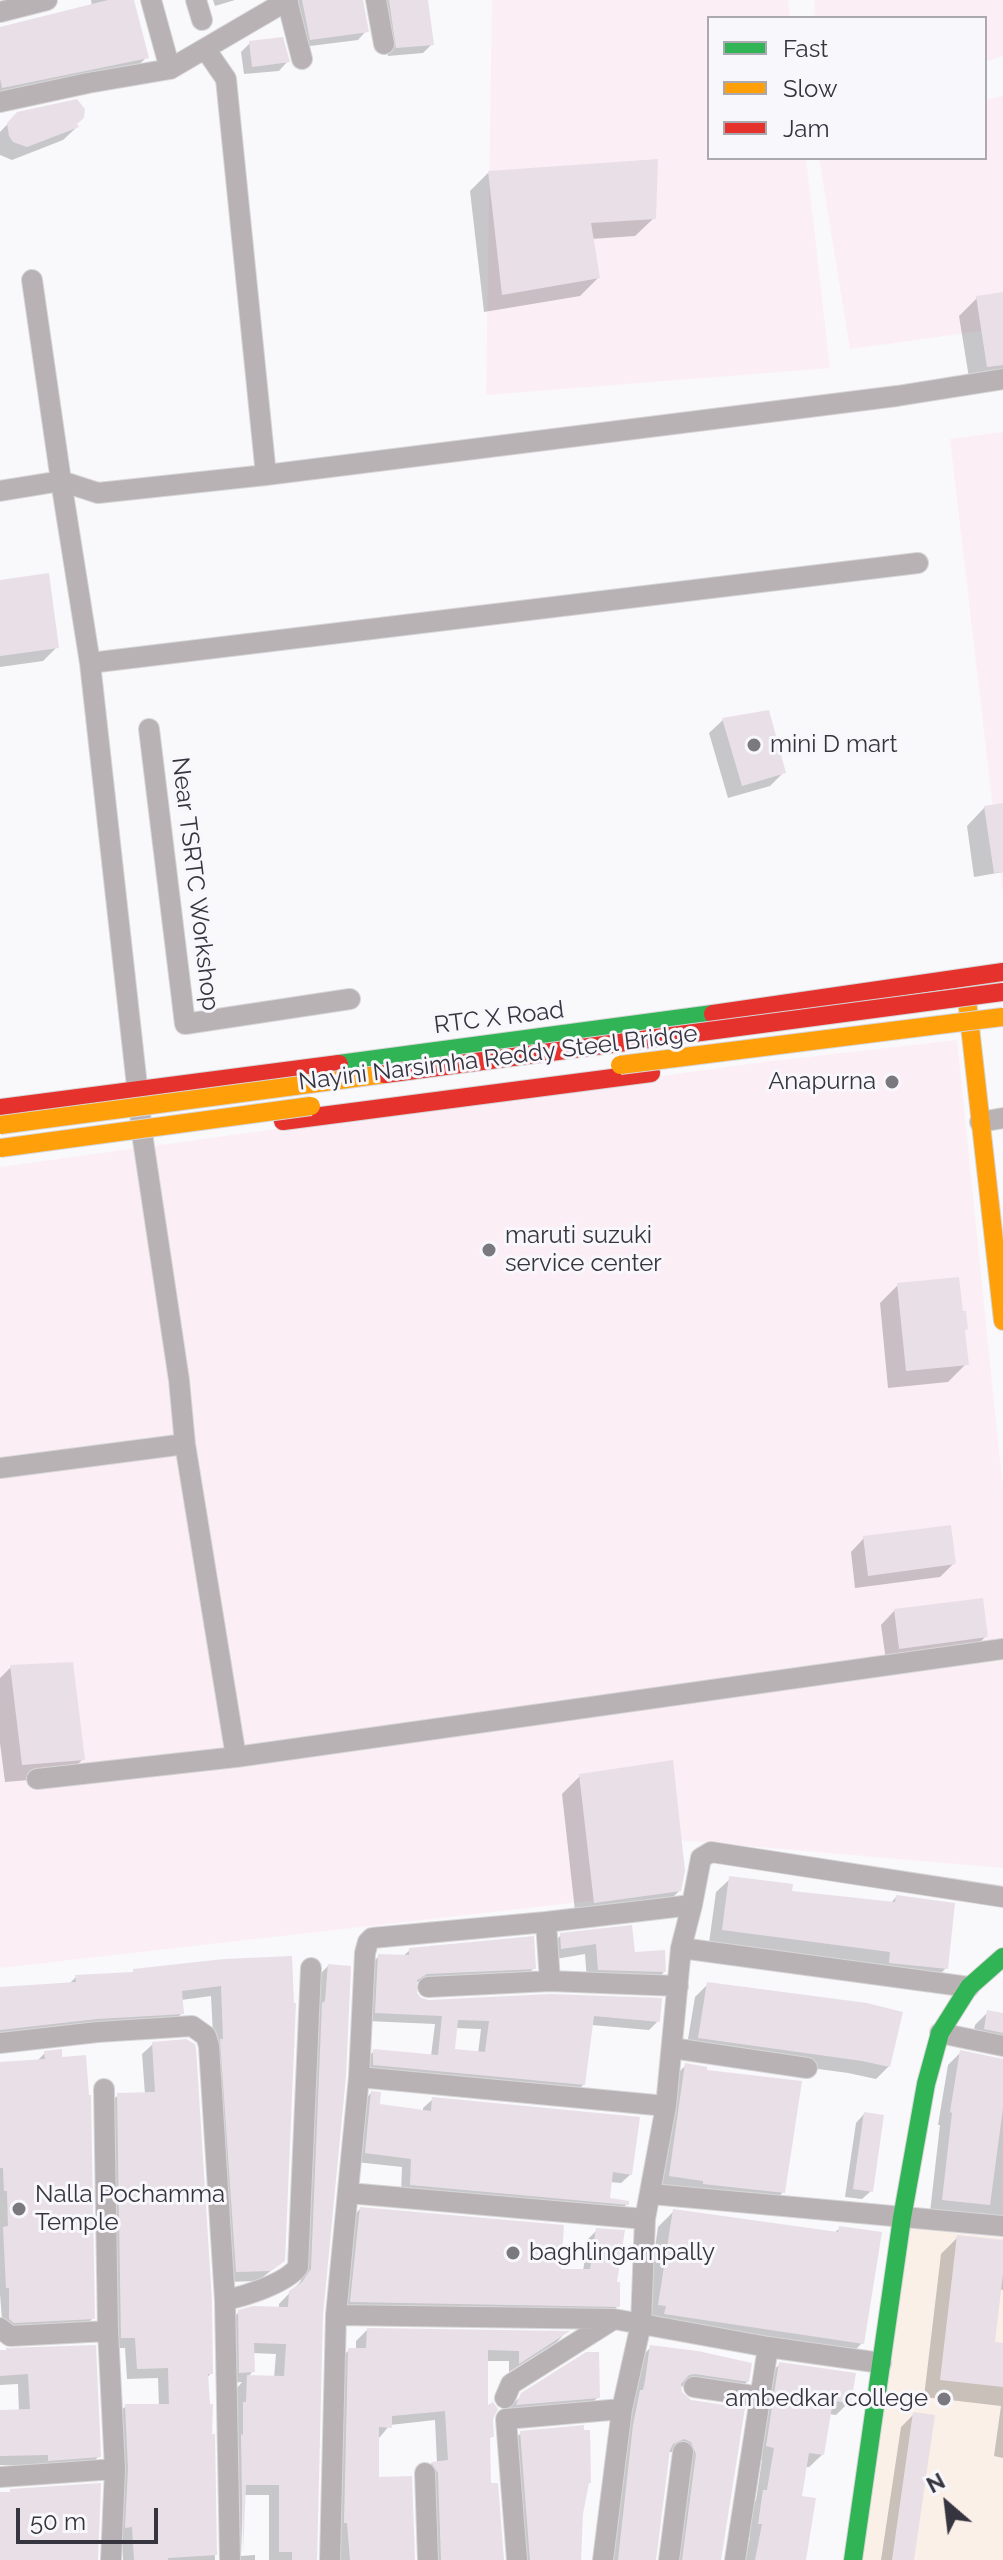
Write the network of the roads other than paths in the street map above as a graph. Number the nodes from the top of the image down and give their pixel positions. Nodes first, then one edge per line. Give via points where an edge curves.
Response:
1 (47, 0) edge
2 (151, 0) edge
3 (287, 0) edge
4 (376, 0) edge
5 (0, 12) edge
6 (384, 44) dead end
7 (206, 50) junction
8 (302, 59) dead end
9 (170, 69) junction
10 (0, 102) edge
11 (32, 280) dead end
12 (1003, 379) edge
13 (266, 475) junction
14 (61, 481) junction
15 (0, 491) edge
16 (918, 563) dead end
17 (90, 663) junction
18 (149, 729) dead end
19 (1003, 972) edge
20 (965, 977) junction
21 (1003, 992) edge
22 (350, 999) dead end
23 (1003, 1017) edge
24 (1003, 1031) edge
25 (970, 1035) junction
26 (138, 1090) junction
27 (0, 1108) edge
28 (1003, 1118) edge
29 (980, 1122) junction
30 (0, 1125) edge
31 (143, 1140) junction
32 (0, 1148) edge
33 (0, 1160) edge
34 (1003, 1321) edge
35 (185, 1444) junction
36 (0, 1468) edge
37 (1003, 1649) edge
38 (236, 1757) junction
39 (37, 1779) dead end
40 (1003, 1897) edge
41 (692, 1905) junction
42 (546, 1922) junction
43 (681, 1948) junction
44 (1003, 1957) edge
45 (311, 1968) dead end
46 (550, 1981) junction
47 (678, 1986) junction
48 (428, 1987) dead end
49 (969, 1987) junction
50 (940, 2033) junction
51 (0, 2043) edge
52 (1003, 2046) edge
53 (672, 2048) junction
54 (807, 2068) dead end
55 (359, 2077) junction
56 (104, 2089) dead end
57 (666, 2106) junction
58 (348, 2193) junction
59 (651, 2194) junction
60 (902, 2218) junction
61 (645, 2219) junction
62 (1003, 2226) edge
63 (225, 2300) junction
64 (336, 2315) junction
65 (614, 2319) junction
66 (641, 2324) junction
67 (0, 2328) edge
68 (108, 2331) junction
69 (768, 2347) junction
70 (881, 2363) junction
71 (694, 2387) dead end
72 (761, 2397) junction
73 (505, 2398) dead end
74 (622, 2409) junction
75 (683, 2452) dead end
76 (115, 2469) junction
77 (425, 2473) dead end
78 (0, 2477) edge
79 (111, 2560) edge
80 (230, 2560) edge
81 (330, 2560) edge
82 (428, 2560) edge
83 (517, 2560) edge
84 (603, 2560) edge
85 (669, 2560) edge
86 (735, 2560) edge
87 (853, 2560) edge

1 - 5 street
2 - 9 street
3 - 7 street
3 - 8 street
4 - 6 street
7 - 9 street
7 - 13 street via 226,79
9 - 10 street
11 - 14 street
12 - 13 street
13 - 14 street via 98,493
14 - 15 street
14 - 17 street
16 - 17 street
17 - 26 street
18 - 22 street, Near TSRTC Workshop via 185,1024
19 - 20 main road, RTC X Road
20 - 25 main road
20 - 26 main road, RTC X Road
21 - 30 main road, Nayini Narsimha Reddy Steel Bridge, bridge
23 - 32 main road, Nayini Narsimha Reddy Steel Bridge, bridge
24 - 25 main road
25 - 29 main road
25 - 31 main road
26 - 27 main road, RTC X Road
26 - 31 street
28 - 29 street
29 - 34 main road
31 - 33 main road
31 - 35 street
35 - 36 street
35 - 38 street
37 - 38 street
38 - 39 street
40 - 41 street via 711,1852 701,1858
41 - 42 street
41 - 43 street
42 - 46 street
42 - 55 street via 372,1938 365,1953
43 - 47 street
43 - 49 street
44 - 49 main road
45 - 63 street via 298,2267 293,2275
46 - 47 street
46 - 48 street
47 - 53 street
49 - 50 main road
50 - 52 street
50 - 60 main road
51 - 63 street via 192,2026 206,2036
53 - 54 street
53 - 57 street
55 - 57 street
55 - 58 street
56 - 68 street
57 - 59 street
58 - 61 street
58 - 64 street
59 - 60 street
59 - 61 street
60 - 62 street
60 - 70 main road
61 - 66 street
63 - 80 street
64 - 65 street
64 - 81 street
65 - 66 street
65 - 73 street via 511,2384
66 - 69 street
66 - 74 street
67 - 68 street via 10,2336
68 - 76 street
69 - 70 street
69 - 72 street
70 - 87 main road
71 - 72 street
72 - 86 street
74 - 83 street via 506,2419
74 - 84 street
75 - 85 street
76 - 78 street
76 - 79 street
77 - 82 street

